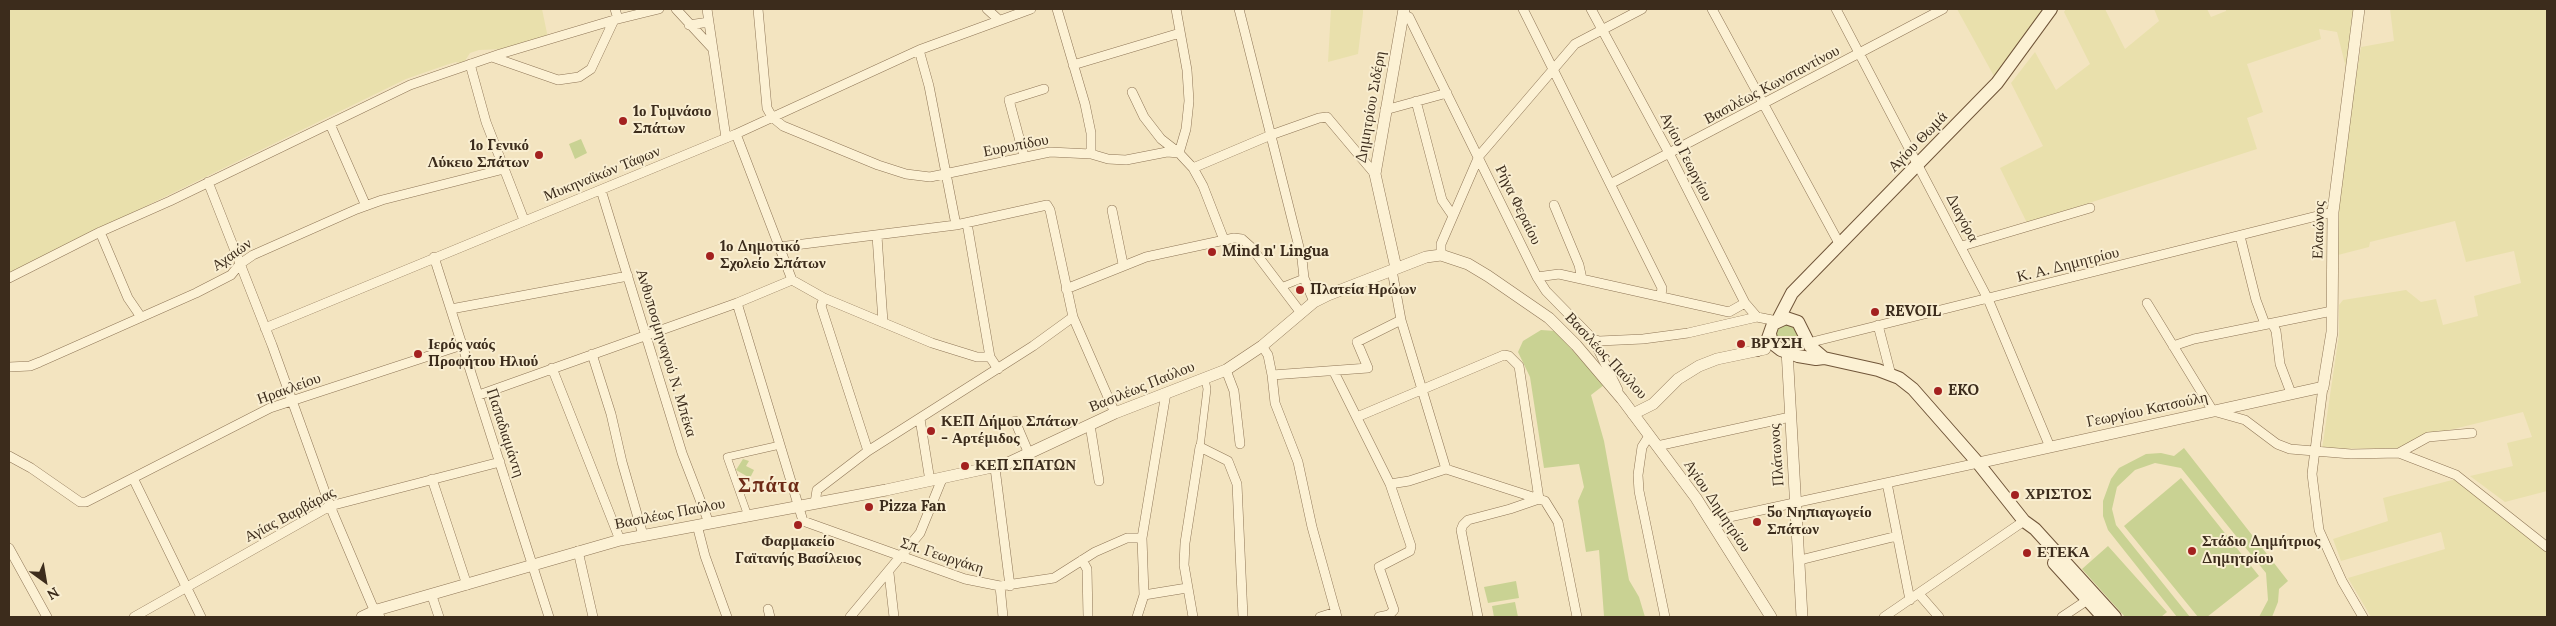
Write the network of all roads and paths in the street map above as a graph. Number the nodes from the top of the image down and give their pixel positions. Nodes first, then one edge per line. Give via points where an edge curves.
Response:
1 (615, 9) edge
2 (659, 9) edge
3 (676, 9) edge
4 (707, 9) edge
5 (758, 9) edge
6 (987, 9) edge
7 (1031, 9) edge
8 (1057, 9) edge
9 (1176, 9) edge
10 (1239, 9) edge
11 (1523, 9) edge
12 (1591, 9) edge
13 (1642, 9) edge
14 (1712, 9) edge
15 (1836, 9) edge
16 (1943, 9) edge
17 (2051, 9) edge
18 (2359, 9) edge
19 (1404, 11) edge
20 (616, 20) junction
21 (999, 20) junction
22 (709, 22) junction
23 (689, 25) junction
24 (1602, 30) junction
25 (1180, 33) junction
26 (713, 49) junction
27 (919, 50) junction
28 (1861, 53) junction
29 (492, 57) junction
30 (470, 64) junction
31 (1073, 65) junction
32 (1554, 68) junction
33 (1044, 89) dead end
34 (1132, 92) dead end
35 (1447, 92) junction
36 (1416, 101) junction
37 (1764, 105) junction
38 (1385, 110) junction
39 (772, 117) junction
40 (330, 124) junction
41 (736, 134) junction
42 (1270, 135) junction
43 (726, 138) junction
44 (1091, 154) junction
45 (1179, 154) junction
46 (1670, 154) junction
47 (1024, 156) junction
48 (1479, 156) junction
49 (1919, 166) junction
50 (1193, 168) junction
51 (504, 169) junction
52 (1375, 174) junction
53 (946, 175) junction
54 (208, 182) junction
55 (1612, 183) junction
56 (601, 190) junction
57 (1554, 205) dead end
58 (366, 206) junction
59 (2090, 208) dead end
60 (1112, 210) dead end
61 (2334, 212) junction
62 (1453, 216) junction
63 (524, 220) junction
64 (967, 223) junction
65 (956, 225) junction
66 (100, 232) junction
67 (877, 236) junction
68 (2240, 236) junction
69 (1224, 240) junction
70 (1840, 245) junction
71 (1962, 246) junction
72 (779, 247) junction
73 (1441, 255) junction
74 (434, 257) junction
75 (240, 264) junction
76 (1123, 264) junction
77 (1394, 269) junction
78 (628, 276) junction
79 (1538, 277) junction
80 (9, 278) edge
81 (1304, 278) junction
82 (1582, 279) junction
83 (792, 280) junction
84 (1281, 287) junction
85 (1066, 289) junction
86 (1797, 289) junction
87 (1661, 296) junction
88 (824, 298) junction
89 (1988, 299) junction
90 (737, 302) junction
91 (1314, 302) junction
92 (1745, 303) junction
93 (2146, 303) dead end
94 (451, 308) junction
95 (2332, 311) junction
96 (1729, 312) junction
97 (1300, 313) junction
98 (141, 317) junction
99 (1073, 317) junction
100 (1401, 320) junction
101 (883, 322) junction
102 (1730, 322) junction
103 (2268, 323) junction
104 (1770, 324) junction
105 (1878, 325) junction
106 (265, 328) junction
107 (1803, 332) junction
108 (645, 334) junction
109 (1592, 339) junction
110 (462, 345) junction
111 (1262, 346) junction
112 (2173, 346) junction
113 (1757, 350) junction
114 (1790, 351) junction
115 (592, 354) junction
116 (1821, 355) junction
117 (990, 357) junction
118 (9, 367) edge
119 (552, 368) junction
120 (998, 369) junction
121 (1226, 370) junction
122 (1334, 372) junction
123 (1272, 374) junction
124 (1891, 375) junction
125 (1206, 379) junction
126 (2323, 386) junction
127 (1420, 389) junction
128 (1166, 393) junction
129 (2291, 393) junction
130 (478, 396) junction
131 (1622, 399) junction
132 (293, 401) junction
133 (2213, 411) junction
134 (1116, 413) junction
135 (1633, 414) junction
136 (1357, 416) junction
137 (1790, 417) junction
138 (920, 420) junction
139 (1015, 421) dead end
140 (1090, 425) junction
141 (2472, 433) dead end
142 (1649, 436) junction
143 (1240, 444) dead end
144 (780, 446) junction
145 (1657, 446) junction
146 (1200, 447) junction
147 (2050, 447) junction
148 (868, 451) junction
149 (2314, 452) junction
150 (2399, 453) junction
151 (1029, 454) junction
152 (9, 456) edge
153 (500, 462) junction
154 (1978, 462) junction
155 (995, 468) junction
156 (1446, 469) junction
157 (132, 478) junction
158 (432, 479) junction
159 (942, 479) junction
160 (930, 481) junction
161 (1098, 481) dead end
162 (1887, 483) junction
163 (1390, 484) junction
164 (1516, 493) junction
165 (1539, 499) junction
166 (815, 503) junction
167 (1796, 503) junction
168 (330, 506) junction
169 (799, 506) junction
170 (1518, 507) junction
171 (748, 516) junction
172 (1711, 521) junction
173 (2024, 521) junction
174 (703, 524) junction
175 (643, 535) junction
176 (1897, 536) junction
177 (1142, 538) junction
178 (620, 540) junction
179 (2547, 547) edge
180 (9, 548) edge
181 (578, 551) junction
182 (902, 557) junction
183 (1082, 560) junction
184 (1800, 560) junction
185 (533, 565) junction
186 (889, 573) junction
187 (467, 585) junction
188 (1000, 586) junction
189 (1010, 586) junction
190 (187, 588) junction
191 (1186, 588) junction
192 (1919, 594) junction
193 (1144, 595) junction
194 (432, 596) junction
195 (2091, 598) junction
196 (1910, 600) junction
197 (378, 614) edge
198 (1337, 615) edge
199 (47, 617) edge
200 (134, 617) edge
201 (201, 617) edge
202 (362, 617) edge
203 (439, 617) edge
204 (550, 617) edge
205 (593, 617) edge
206 (727, 617) edge
207 (850, 617) edge
208 (894, 617) edge
209 (1003, 617) edge
210 (1088, 617) edge
211 (1137, 617) edge
212 (1193, 617) edge
213 (1243, 617) edge
214 (1320, 617) edge
215 (1379, 617) edge
216 (1478, 617) edge
217 (1577, 617) edge
218 (1665, 617) edge
219 (1771, 617) edge
220 (1802, 617) edge
221 (1884, 617) edge
222 (1939, 617) edge
223 (2062, 617) edge
224 (2103, 617) edge
225 (2116, 617) edge
226 (2363, 617) edge

1 - 20 street
2 - 20 street
3 - 23 street
4 - 22 street
5 - 39 street via 767,108
6 - 21 street
7 - 21 street, Μυκηναϊκών Τάφων
8 - 31 street
9 - 25 street
10 - 42 street
11 - 32 street
12 - 24 street, Αγίου Γεωργίου
13 - 24 street
14 - 37 street
15 - 28 street, Διαγόρα
16 - 28 street, Βασιλέως Κωνσταντίνου
17 - 49 main road, Αγίου Θωμά via 1998,83
18 - 61 street, Ελαιώνος
19 - 35 street, Ρήγα Φεραίου
19 - 38 street, Δημητρίου Σιδέρη
20 - 29 street
20 - 29 street via 591,69 579,77 558,80
21 - 27 street, Μυκηναϊκών Τάφων
22 - 23 street
22 - 26 street
23 - 26 street
24 - 32 street via 1575,44
24 - 46 street, Αγίου Γεωργίου
25 - 31 street
25 - 45 street via 1189,100
26 - 43 street
27 - 39 street, Μυκηναϊκών Τάφων
27 - 53 street
28 - 37 street, Βασιλέως Κωνσταντίνου
28 - 49 street, Διαγόρα
29 - 30 street
30 - 40 street via 410,84
30 - 51 street via 486,122
31 - 44 street via 1091,134
32 - 48 street
32 - 55 street
33 - 47 street via 1009,100
34 - 45 street via 1144,117 1161,139
35 - 36 street
35 - 48 street, Ρήγα Φεραίου
36 - 38 street
36 - 62 street via 1442,200
37 - 46 street, Βασιλέως Κωνσταντίνου
37 - 70 street
38 - 52 street, Δημητρίου Σιδέρη
39 - 41 street, Μυκηναϊκών Τάφων
39 - 53 street, Ευρυπίδου via 782,126 878,165 906,174
40 - 54 street
40 - 58 street
41 - 43 street, Μυκηναϊκών Τάφων
41 - 72 street
42 - 50 street
42 - 52 street via 1327,117
42 - 81 street
43 - 56 street, Μυκηναϊκών Τάφων
44 - 45 street, Ευρυπίδου via 1126,160 1167,152
44 - 47 street, Ευρυπίδου via 1050,152
45 - 50 street
46 - 55 street, Βασιλέως Κωνσταντίνου
46 - 92 street, Αγίου Γεωργίου
47 - 53 street, Ευρυπίδου
48 - 62 street
48 - 79 street, Ρήγα Φεραίου
49 - 70 main road, Αγίου Θωμά
49 - 71 street, Διαγόρα
50 - 69 street
51 - 58 street, Αχαιών
51 - 63 street
52 - 77 street, Δημητρίου Σιδέρη
53 - 65 street
54 - 66 street
54 - 75 street
55 - 87 street via 1662,288
56 - 63 street, Μυκηναϊκών Τάφων
56 - 78 street, Ανθυποσμηναγού Ν. Μπέκα
57 - 82 street
58 - 75 street, Αχαιών via 258,252
59 - 71 street
60 - 76 street
61 - 68 street, Κ. Α. Δημητρίου
61 - 95 street, Ελαιώνος
62 - 73 street via 1441,244
63 - 74 street, Μυκηναϊκών Τάφων
64 - 65 street
64 - 85 street via 1047,205
64 - 117 street
65 - 67 street
66 - 80 street
66 - 98 street via 128,298
67 - 72 street
67 - 101 street
68 - 89 street, Κ. Α. Δημητρίου
68 - 103 street via 2256,300
69 - 76 street
69 - 84 street via 1242,239
70 - 86 main road, Αγίου Θωμά
71 - 89 street, Διαγόρα
72 - 83 street
73 - 77 street, Βασιλέως Παύλου
73 - 131 street, Βασιλέως Παύλου via 1476,268 1549,318
74 - 94 street, Παπαδιαμάντη
74 - 106 street, Μυκηναϊκών Τάφων
75 - 98 street, Αχαιών via 226,279
75 - 106 street
76 - 85 street
77 - 91 street, Βασιλέως Παύλου
77 - 100 street, Δημητρίου Σιδέρη
78 - 94 street
78 - 108 street, Ανθυποσμηναγού Ν. Μπέκα
79 - 82 street via 1559,274
79 - 109 street, Ρήγα Φεραίου via 1546,291
81 - 84 street
81 - 91 street
82 - 87 street
83 - 88 street
83 - 90 street
84 - 97 street
85 - 99 street
86 - 104 main road, Αγίου Θωμά
86 - 107 main road via 1794,306
87 - 96 street
88 - 101 street
88 - 148 street via 821,306
89 - 105 street, Κ. Α. Δημητρίου
89 - 147 street, Διαγόρα
90 - 108 street
90 - 144 street
91 - 97 street, Βασιλέως Παύλου
92 - 96 street
92 - 104 street, Αγίου Γεωργίου
93 - 112 street
94 - 110 street, Παπαδιαμάντη
95 - 103 street
95 - 126 street, Ελαιώνος via 2332,332
96 - 102 street
97 - 111 street, Βασιλέως Παύλου
98 - 118 street, Αχαιών via 35,364
99 - 120 street
99 - 134 street
100 - 122 street via 1357,342 1368,368
100 - 127 street, Δημητρίου Σιδέρη
101 - 117 street via 932,343 977,357
102 - 104 street
102 - 109 street via 1643,340
103 - 112 street
103 - 129 street via 2276,330 2280,364
104 - 107 main road via 1786,318
104 - 113 main road, Αγίου Θωμά via 1767,341
104 - 114 main road via 1772,343
105 - 107 street, Κ. Α. Δημητρίου
105 - 124 street
106 - 132 street
107 - 114 main road via 1801,341
107 - 116 main road
108 - 115 street
108 - 174 street, Ανθυποσμηναγού Ν. Μπέκα
109 - 131 street, Ρήγα Φεραίου
110 - 130 street, Παπαδιαμάντη
110 - 132 street, Ηρακλείου
111 - 121 street, Βασιλέως Παύλου
111 - 123 street via 1268,355
112 - 133 street
113 - 114 street, Βασιλέως Παύλου
113 - 135 street, Βασιλέως Παύλου via 1695,368 1678,379 1653,404
114 - 116 main road via 1816,359
114 - 137 street, Πλάτωνος
115 - 119 street
115 - 175 street
116 - 124 main road
117 - 120 street
119 - 130 street
119 - 178 street
120 - 138 street
121 - 125 street, Βασιλέως Παύλου
121 - 143 street via 1234,391
122 - 123 street
122 - 136 street
123 - 198 street via 1275,403 1298,462
124 - 154 main road via 1924,399
125 - 128 street, Βασιλέως Παύλου
125 - 146 street via 1208,389
126 - 129 street, Γεωργίου Κατσούλη
126 - 149 street, Ελαιώνος
127 - 136 street
127 - 156 street, Δημητρίου Σιδέρη
127 - 165 street via 1504,355 1513,358 1519,366
128 - 134 street, Βασιλέως Παύλου
128 - 177 street
129 - 133 street, Γεωργίου Κατσούλη
130 - 153 street, Παπαδιαμάντη
131 - 135 street, Βασιλέως Παύλου
132 - 157 street, Ηρακλείου via 262,412
132 - 168 street
133 - 147 street, Γεωργίου Κατσούλη
133 - 149 street via 2245,420 2277,444
134 - 140 street, Βασιλέως Παύλου
135 - 142 street, Αγίου Δημητρίου
136 - 163 street
137 - 145 street
137 - 167 street, Πλάτωνος
138 - 148 street
138 - 160 street
139 - 151 street
140 - 151 street, Βασιλέως Παύλου
140 - 161 street
141 - 150 street via 2428,437
142 - 145 street, Αγίου Δημητρίου
142 - 218 street via 1642,447 1639,491
144 - 169 street
144 - 171 street via 727,457
145 - 172 street, Αγίου Δημητρίου
146 - 191 street via 1185,543
146 - 213 street via 1228,461 1237,484
147 - 154 street, Γεωργίου Κατσούλη
148 - 166 street via 817,490
149 - 150 street
149 - 226 street, Ελαιώνος via 2312,474 2319,530
150 - 179 street via 2456,476
151 - 155 street, Βασιλέως Παύλου
152 - 157 street, Ηρακλείου via 80,502 86,502
153 - 158 street, Αγίας Βαρβάρας
153 - 185 street, Παπαδιαμάντη
154 - 162 street
154 - 173 main road
155 - 159 street, Βασιλέως Παύλου
155 - 189 street
156 - 163 street
156 - 164 street
157 - 190 street
158 - 168 street, Αγίας Βαρβάρας
158 - 187 street
159 - 160 street, Βασιλέως Παύλου
159 - 182 street via 920,533
160 - 166 street, Βασιλέως Παύλου
162 - 167 street
162 - 176 street
163 - 215 street via 1412,546 1410,551 1379,567 1394,610 1390,615
164 - 165 street
164 - 170 street
165 - 170 street
165 - 217 street via 1550,505 1558,522
166 - 169 street, Βασιλέως Παύλου
167 - 172 street
167 - 184 street, Πλάτωνος
168 - 190 street, Αγίας Βαρβάρας
168 - 197 street
169 - 171 street, Βασιλέως Παύλου
169 - 182 street, Σπ. Γεωργάκη via 803,521
170 - 216 street via 1468,520 1461,530
171 - 174 street, Βασιλέως Παύλου
172 - 219 street, Αγίου Δημητρίου
173 - 192 street
173 - 195 main road via 2028,534
174 - 175 street, Βασιλέως Παύλου
174 - 206 street, Ανθυποσμηναγού Ν. Μπέκα via 705,556
175 - 178 street, Βασιλέως Παύλου
176 - 184 street
176 - 196 street
177 - 183 street, Σπ. Γεωργάκη via 1127,538
177 - 193 street
178 - 181 street, Βασιλέως Παύλου
180 - 199 street
181 - 185 street, Βασιλέως Παύλου
181 - 205 street
182 - 186 street
182 - 188 street, Σπ. Γεωργάκη via 965,579
183 - 189 street, Σπ. Γεωργάκη via 1054,578
183 - 210 street via 1087,569
184 - 220 street, Πλάτωνος
185 - 187 street, Βασιλέως Παύλου
185 - 204 street, Παπαδιαμάντη
186 - 207 street
186 - 208 street
187 - 194 street, Βασιλέως Παύλου
188 - 189 street, Σπ. Γεωργάκη
188 - 209 street
190 - 200 street, Αγίας Βαρβάρας
190 - 201 street
191 - 193 street
191 - 212 street
192 - 196 street
192 - 222 street
193 - 211 street
194 - 197 street, Βασιλέως Παύλου
194 - 203 street
195 - 223 street
195 - 224 main road
195 - 225 main road
196 - 221 street
197 - 202 street, Βασιλέως Παύλου
198 - 214 street

